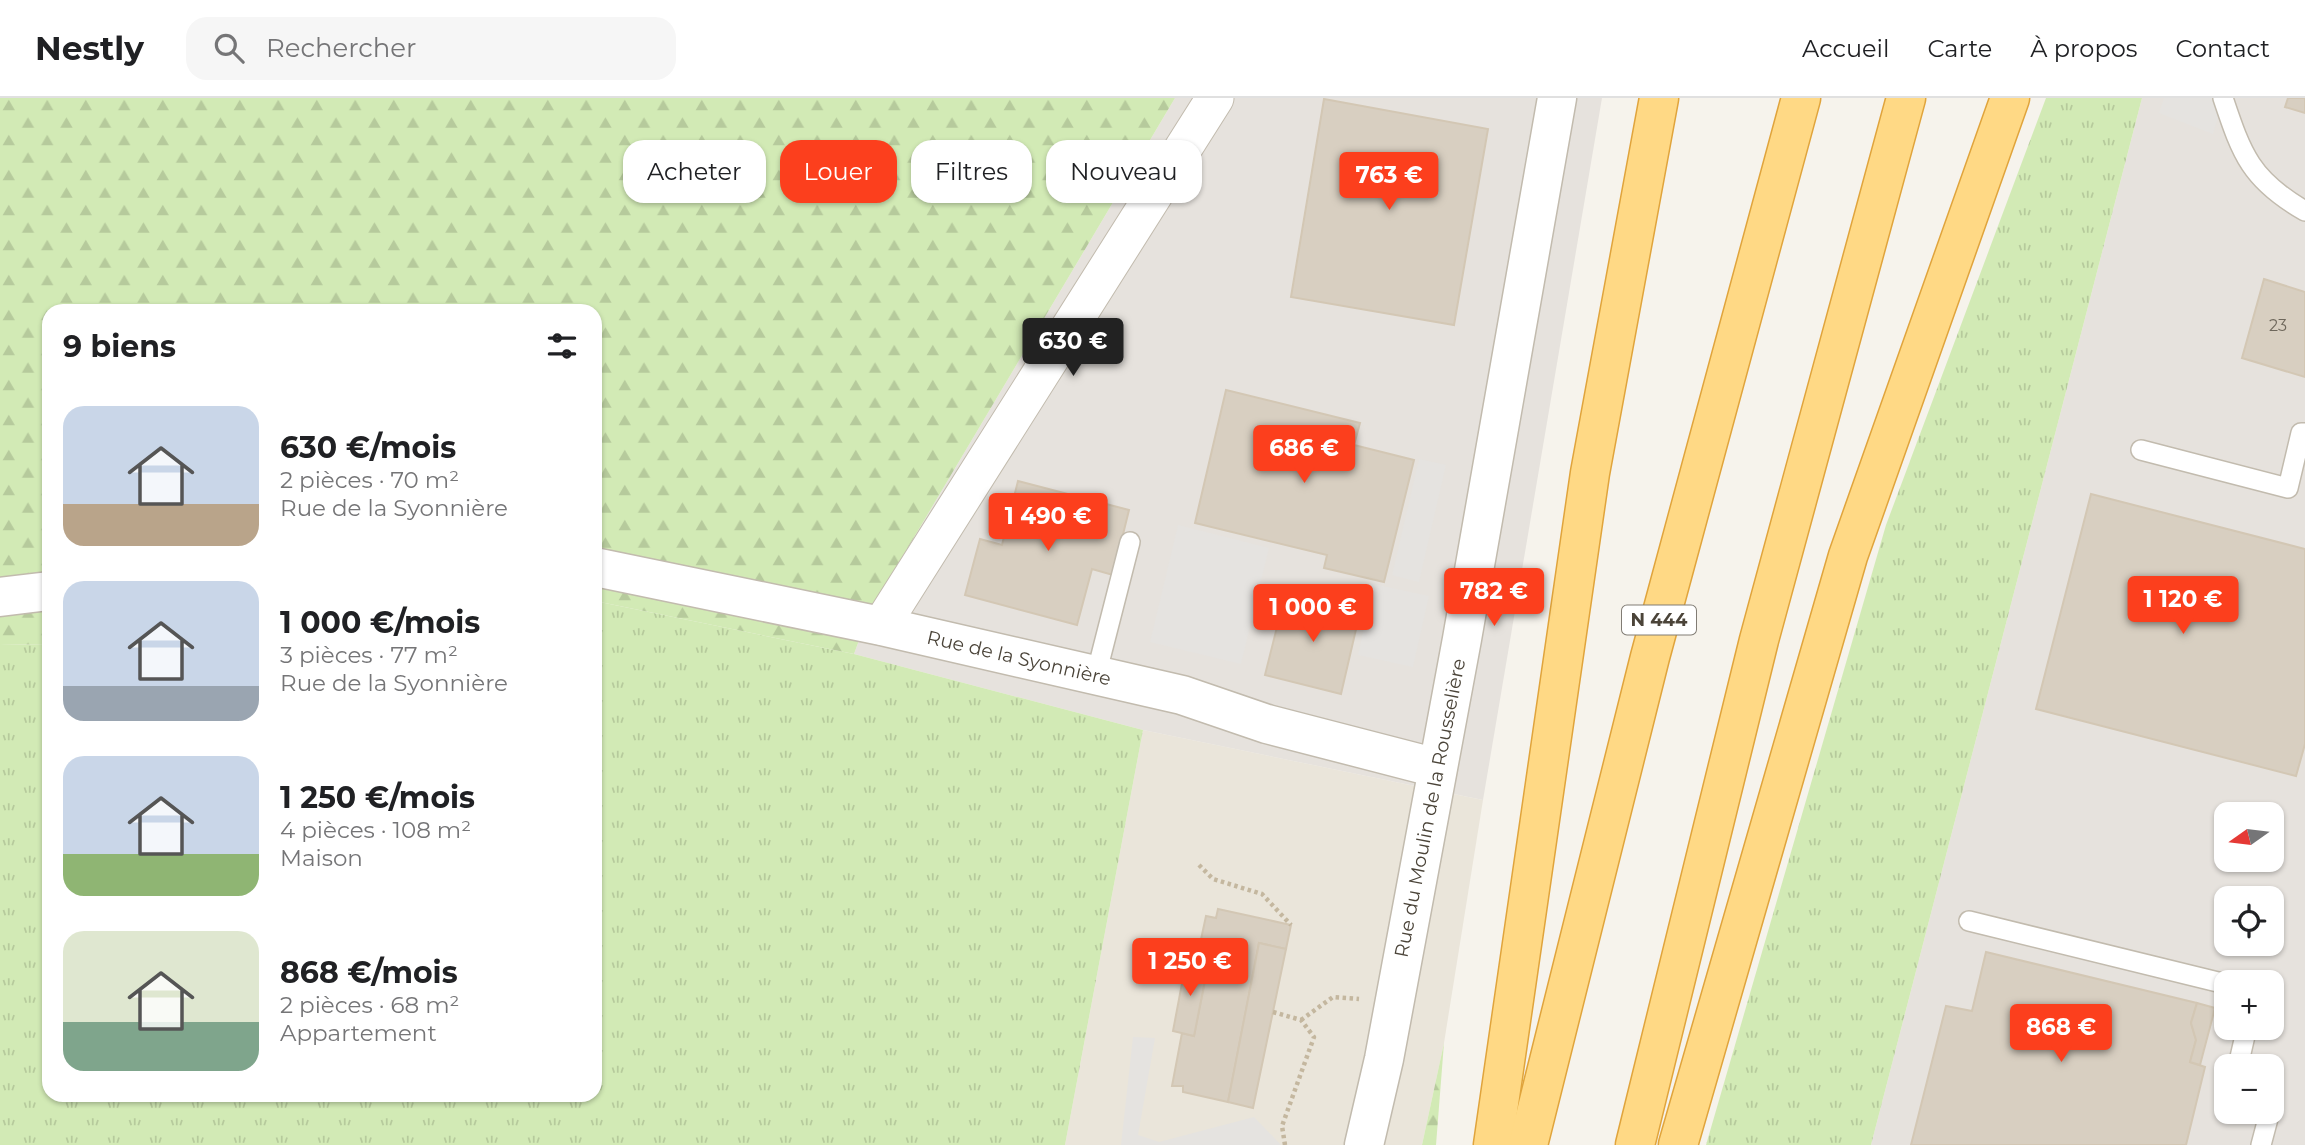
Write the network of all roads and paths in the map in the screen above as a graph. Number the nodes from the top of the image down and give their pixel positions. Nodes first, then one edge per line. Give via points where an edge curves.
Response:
1 (1215, 98) edge
2 (1557, 98) edge
3 (1659, 98) edge
4 (1801, 98) edge
5 (1906, 98) edge
6 (2010, 98) edge
7 (2223, 98) edge
8 (2305, 211) edge
9 (2305, 433) edge
10 (2141, 450) dead end
11 (1130, 542) dead end
12 (602, 568) edge
13 (42, 593) edge
14 (0, 597) edge
15 (881, 626) junction
16 (1096, 675) junction
17 (1437, 768) junction
18 (1199, 865) dead end
19 (1969, 921) dead end
20 (1291, 925) dead end
21 (2214, 981) edge
22 (1394, 1003) junction
23 (1273, 1012) dead end
24 (1301, 1020) junction
25 (2267, 1124) edge
26 (1285, 1145) edge
27 (1364, 1145) edge
28 (1493, 1145) edge
29 (1528, 1145) edge
30 (1635, 1145) edge
31 (1678, 1145) edge
32 (2261, 1145) edge

1 - 15 street
2 - 17 street, Rue du Moulin de la Rousselière
3 - 28 highway via 1590,473
4 - 29 highway, N 444 via 1650,657
5 - 30 highway via 1766,614
6 - 31 highway via 1848,556
7 - 8 lane via 2241,151 2274,194
9 - 10 lane via 2301,433 2288,488
11 - 16 lane
12 - 15 street, Rue de la Syonnière
13 - 14 street
15 - 16 street, Rue de la Syonnière
16 - 17 street, Rue de la Syonnière
17 - 22 street, Rue du Moulin de la Rousselière
18 - 20 path via 1213,878 1262,894
19 - 21 lane
22 - 24 path via 1334,997
22 - 27 street, Rue du Moulin de la Rousselière
23 - 24 path
24 - 26 path via 1314,1037 1282,1126
25 - 32 lane

